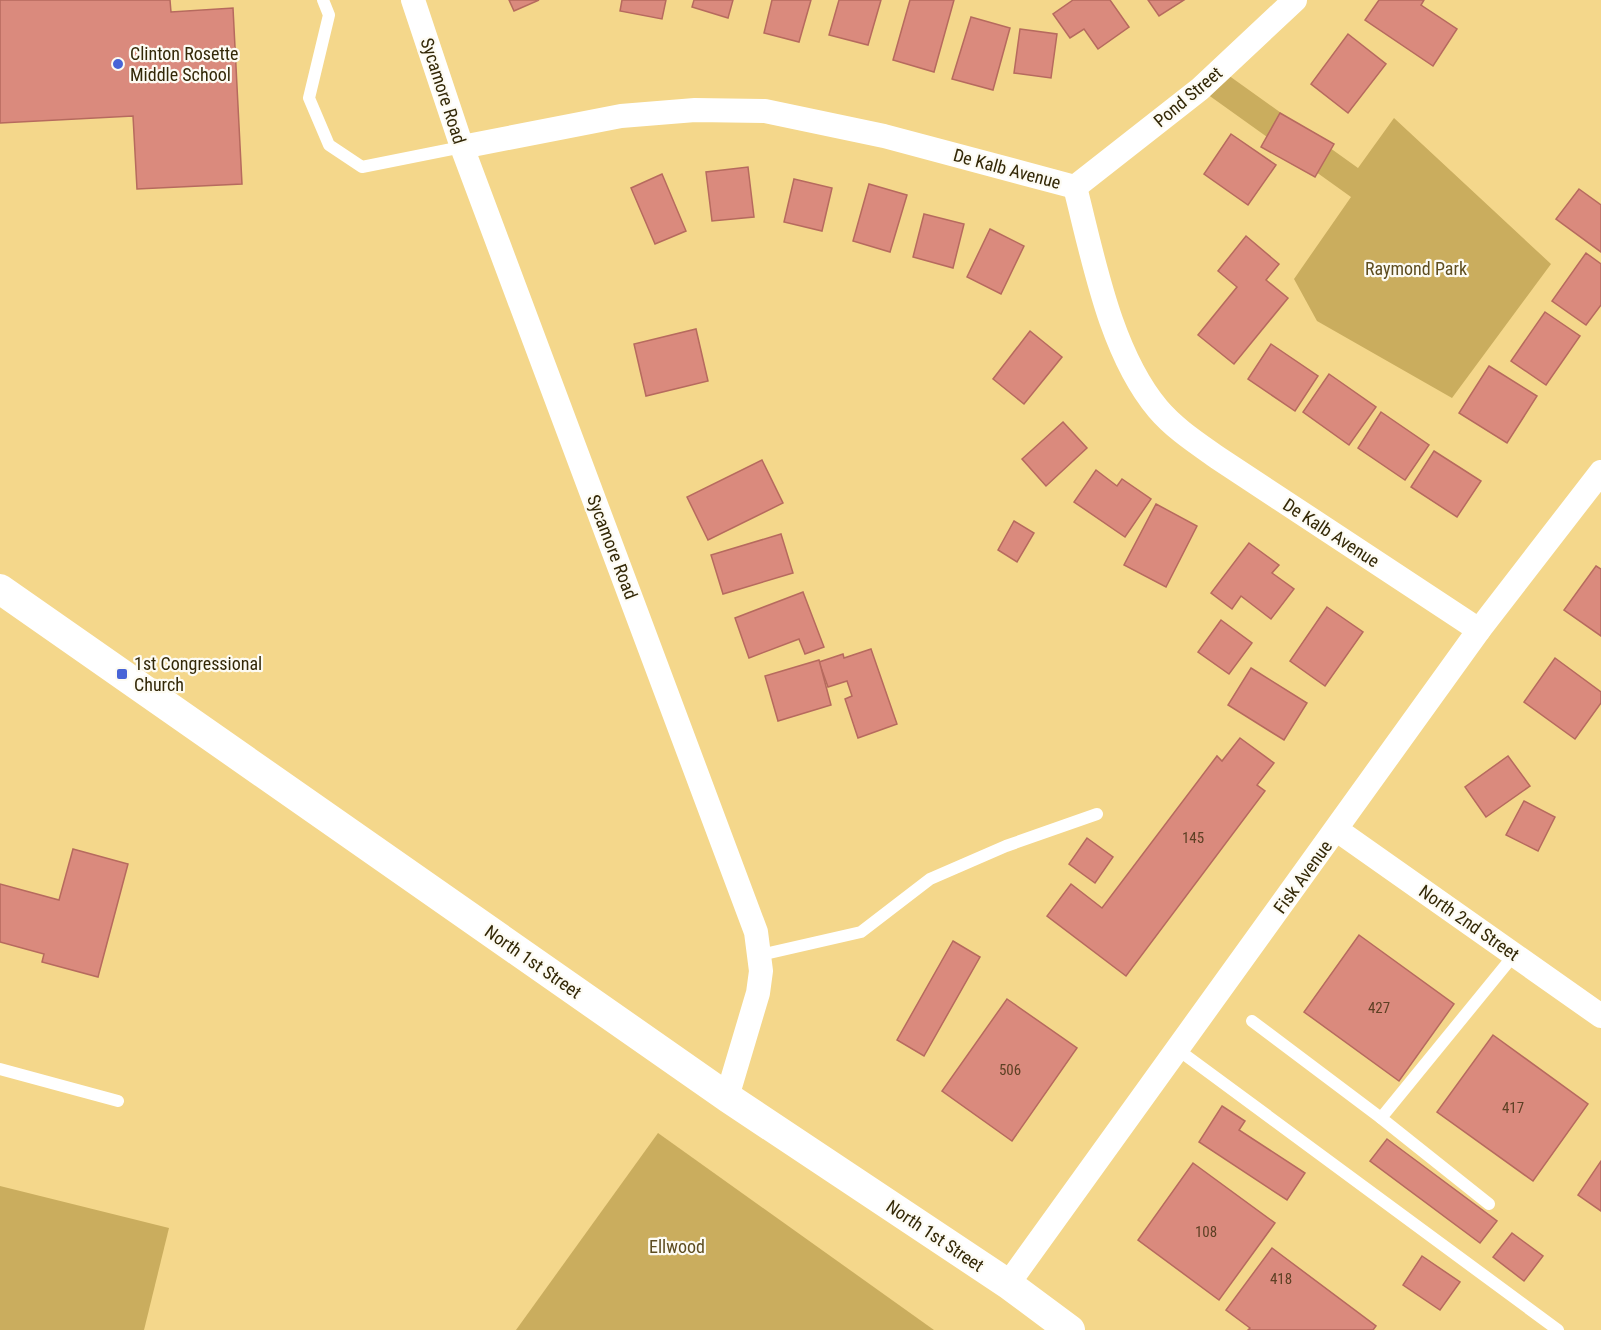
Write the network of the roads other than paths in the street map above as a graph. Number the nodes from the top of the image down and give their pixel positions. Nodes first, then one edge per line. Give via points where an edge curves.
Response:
1 (323, 0) edge
2 (413, 0) edge
3 (1295, 0) edge
4 (462, 147) junction
5 (1075, 187) junction
6 (1601, 472) edge
7 (0, 589) edge
8 (1479, 630) junction
9 (1097, 814) dead end
10 (1337, 830) junction
11 (1514, 954) junction
12 (760, 955) junction
13 (1601, 1016) edge
14 (1252, 1021) dead end
15 (1177, 1049) junction
16 (0, 1069) edge
17 (727, 1097) junction
18 (118, 1101) dead end
19 (1381, 1118) junction
20 (1489, 1203) dead end
21 (1008, 1284) junction
22 (1070, 1330) edge
23 (1558, 1330) edge

1 - 4 lane via 329,15 309,98 329,145 362,167
2 - 4 street, Sycamore Road
3 - 5 street, Pond Street via 1200,89
4 - 5 street, De Kalb Avenue via 621,116 696,110 765,111 884,136
4 - 12 street, Sycamore Road via 756,932
5 - 8 street, De Kalb Avenue via 1119,342 1157,408 1218,458
6 - 8 street, Fisk Avenue
7 - 17 street, North 1st Street
8 - 10 street, Fisk Avenue
9 - 12 lane via 1006,846 930,879 861,932
10 - 11 street, North 2nd Street
10 - 15 street, Fisk Avenue
11 - 13 street, North 2nd Street
11 - 19 lane
12 - 17 street, Sycamore Road via 758,993
14 - 19 lane
15 - 21 street, Fisk Avenue
15 - 23 lane
16 - 18 lane
17 - 21 street, North 1st Street
19 - 20 lane
21 - 22 street, North 1st Street

